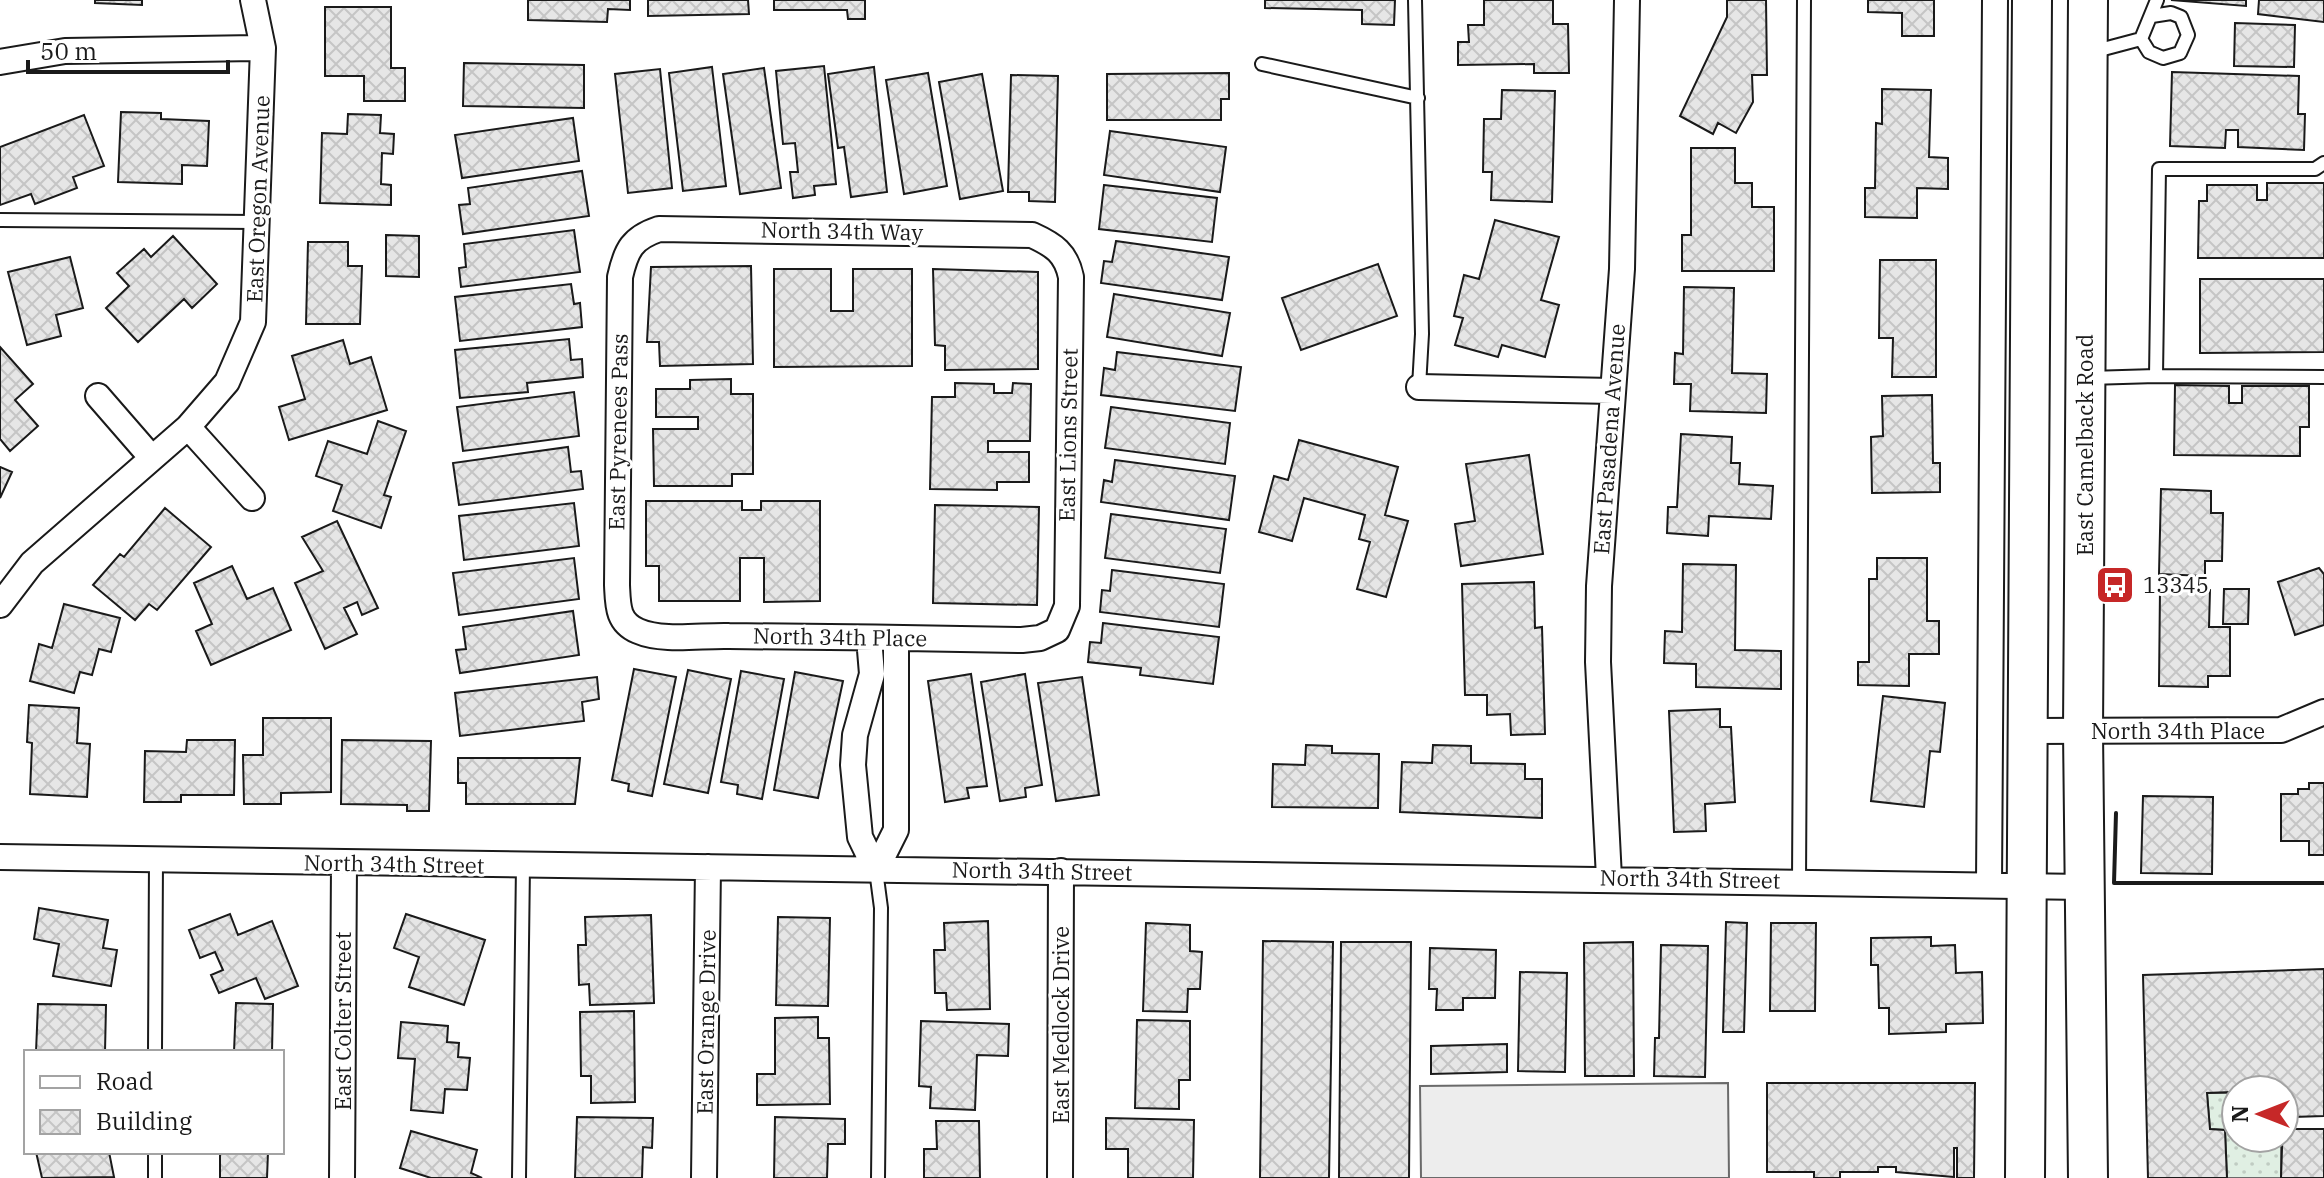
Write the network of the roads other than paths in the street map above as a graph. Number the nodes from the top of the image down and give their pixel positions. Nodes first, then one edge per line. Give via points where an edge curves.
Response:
1 (253, 0) edge
2 (1415, 0) edge
3 (1627, 0) edge
4 (1804, 0) edge
5 (1995, 0) edge
6 (2032, 0) edge
7 (2088, 0) edge
8 (2157, 0) edge
9 (2152, 16) junction
10 (2141, 39) junction
11 (263, 48) junction
12 (2087, 54) junction
13 (2013, 55) junction
14 (0, 62) edge
15 (1262, 64) dead end
16 (1418, 98) junction
17 (2324, 163) edge
18 (0, 220) edge
19 (259, 222) junction
20 (632, 242) joint
21 (1053, 244) joint
22 (2156, 376) junction
23 (2324, 377) edge
24 (2085, 378) junction
25 (1419, 387) joint
26 (1613, 391) junction
27 (98, 396) dead end
28 (188, 427) junction
29 (151, 457) junction
30 (252, 498) dead end
31 (0, 605) edge
32 (624, 623) joint
33 (1057, 630) joint
34 (869, 638) junction
35 (896, 638) junction
36 (2324, 712) edge
37 (2028, 731) junction
38 (2083, 731) junction
39 (853, 765) junction
40 (897, 765) junction
41 (0, 857) edge
42 (156, 860) junction
43 (344, 864) junction
44 (523, 865) junction
45 (708, 867) junction
46 (876, 870) junction
47 (1061, 871) junction
48 (1609, 878) junction
49 (1799, 882) junction
50 (1989, 885) junction
51 (2028, 886) junction
52 (2085, 887) junction
53 (155, 1050) edge
54 (155, 1154) edge
55 (155, 1178) edge
56 (342, 1178) edge
57 (519, 1178) edge
58 (704, 1178) edge
59 (878, 1178) edge
60 (1060, 1178) edge
61 (2025, 1178) edge
62 (2088, 1178) edge

1 - 11 street, East Oregon Avenue
2 - 16 lane
3 - 26 street, East Pasadena Avenue via 1622,269
4 - 49 lane
5 - 13 street
6 - 13 main road
7 - 12 main road, East Camelback Road
8 - 9 lane
9 - 10 lane
9 - 10 lane via 2181,17 2188,35 2180,53 2163,58 2149,52
10 - 12 lane
11 - 14 street via 65,51
11 - 19 street, East Oregon Avenue
12 - 13 main road
12 - 24 main road, East Camelback Road
13 - 37 main road
13 - 50 street
15 - 16 lane
16 - 25 lane
17 - 22 lane via 2315,169 2159,169
18 - 19 lane
19 - 28 street, East Oregon Avenue via 253,322 227,382
20 - 21 street, North 34th Way via 659,229 1032,235
20 - 32 street, East Pyrenees Pass via 620,277 617,585
21 - 33 street, East Lions Street via 1067,259 1071,277 1067,606
22 - 23 lane
22 - 24 lane
24 - 38 main road, East Camelback Road
25 - 26 street
26 - 48 street, East Pasadena Avenue via 1598,662
27 - 29 street
28 - 29 street, East Oregon Avenue
28 - 30 street
29 - 31 street, East Oregon Avenue via 32,563
32 - 34 street, North 34th Place via 656,635
33 - 35 street, North 34th Place via 1022,640
34 - 35 street, North 34th Place
34 - 39 street via 872,674 855,735
35 - 40 street
36 - 38 street, North 34th Place via 2281,730
37 - 38 street, North 34th Place
37 - 51 main road
38 - 52 main road, East Camelback Road
39 - 40 street
39 - 46 street via 860,837
40 - 46 street via 896,830
41 - 42 street, North 34th Street
42 - 43 street, North 34th Street
42 - 53 lane
43 - 44 street, North 34th Street
43 - 56 street, East Colter Street
44 - 45 street, North 34th Street
44 - 57 lane
45 - 46 street, North 34th Street
45 - 58 street, East Orange Drive
46 - 47 street, North 34th Street
46 - 59 lane via 881,908
47 - 48 street, North 34th Street
47 - 60 street, East Medlock Drive
48 - 49 street, North 34th Street
49 - 50 street, North 34th Street
50 - 51 street, North 34th Street
51 - 52 street, North 34th Street
51 - 61 main road
52 - 62 main road, East Camelback Road
54 - 55 lane

